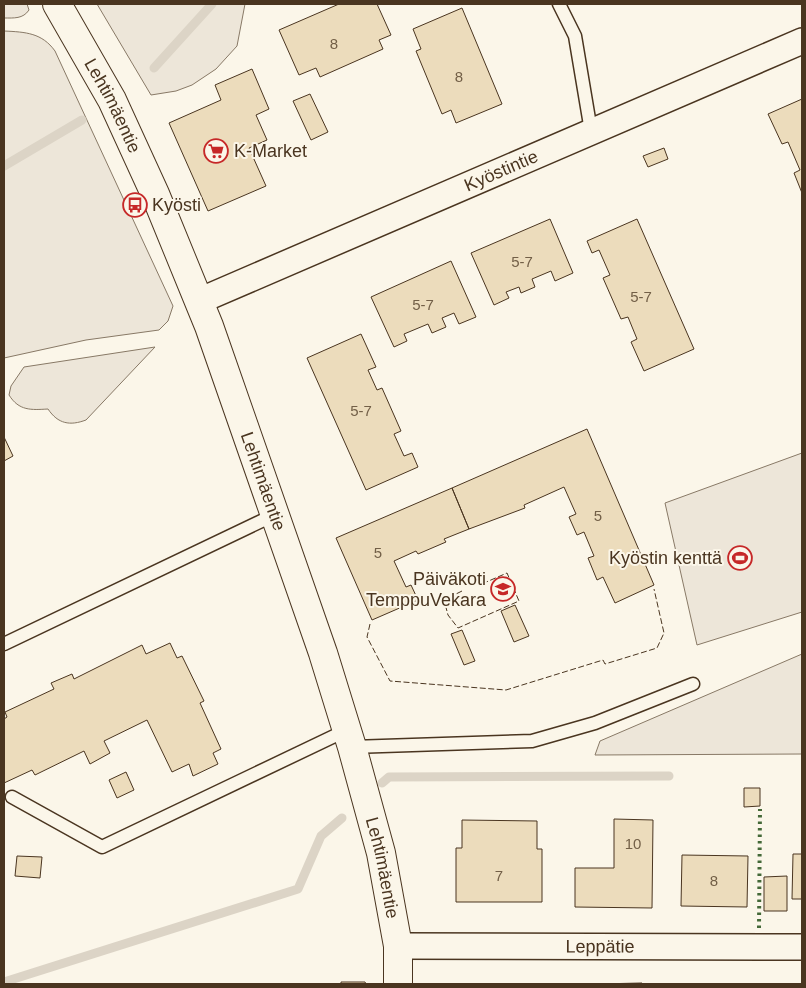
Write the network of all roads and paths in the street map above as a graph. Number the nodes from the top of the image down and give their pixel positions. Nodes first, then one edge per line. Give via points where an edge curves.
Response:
1 (57, 4) edge
2 (559, 4) edge
3 (802, 41) edge
4 (591, 132) junction
5 (199, 301) junction
6 (274, 515) junction
7 (4, 644) edge
8 (693, 684) dead end
9 (350, 738) junction
10 (12, 796) dead end
11 (398, 946) junction
12 (802, 947) edge
13 (398, 984) edge

1 - 5 street, Lehtimäentie via 112,100
2 - 4 lane via 575,36
3 - 4 street, Kyöstintie
4 - 5 street, Kyöstintie
5 - 6 street, Lehtimäentie
6 - 7 lane
6 - 9 street, Lehtimäentie
8 - 9 lane via 595,723 532,741
9 - 10 lane via 102,847
9 - 11 street, Lehtimäentie via 381,854
11 - 12 street, Leppätie
11 - 13 street, Lehtimäentie

